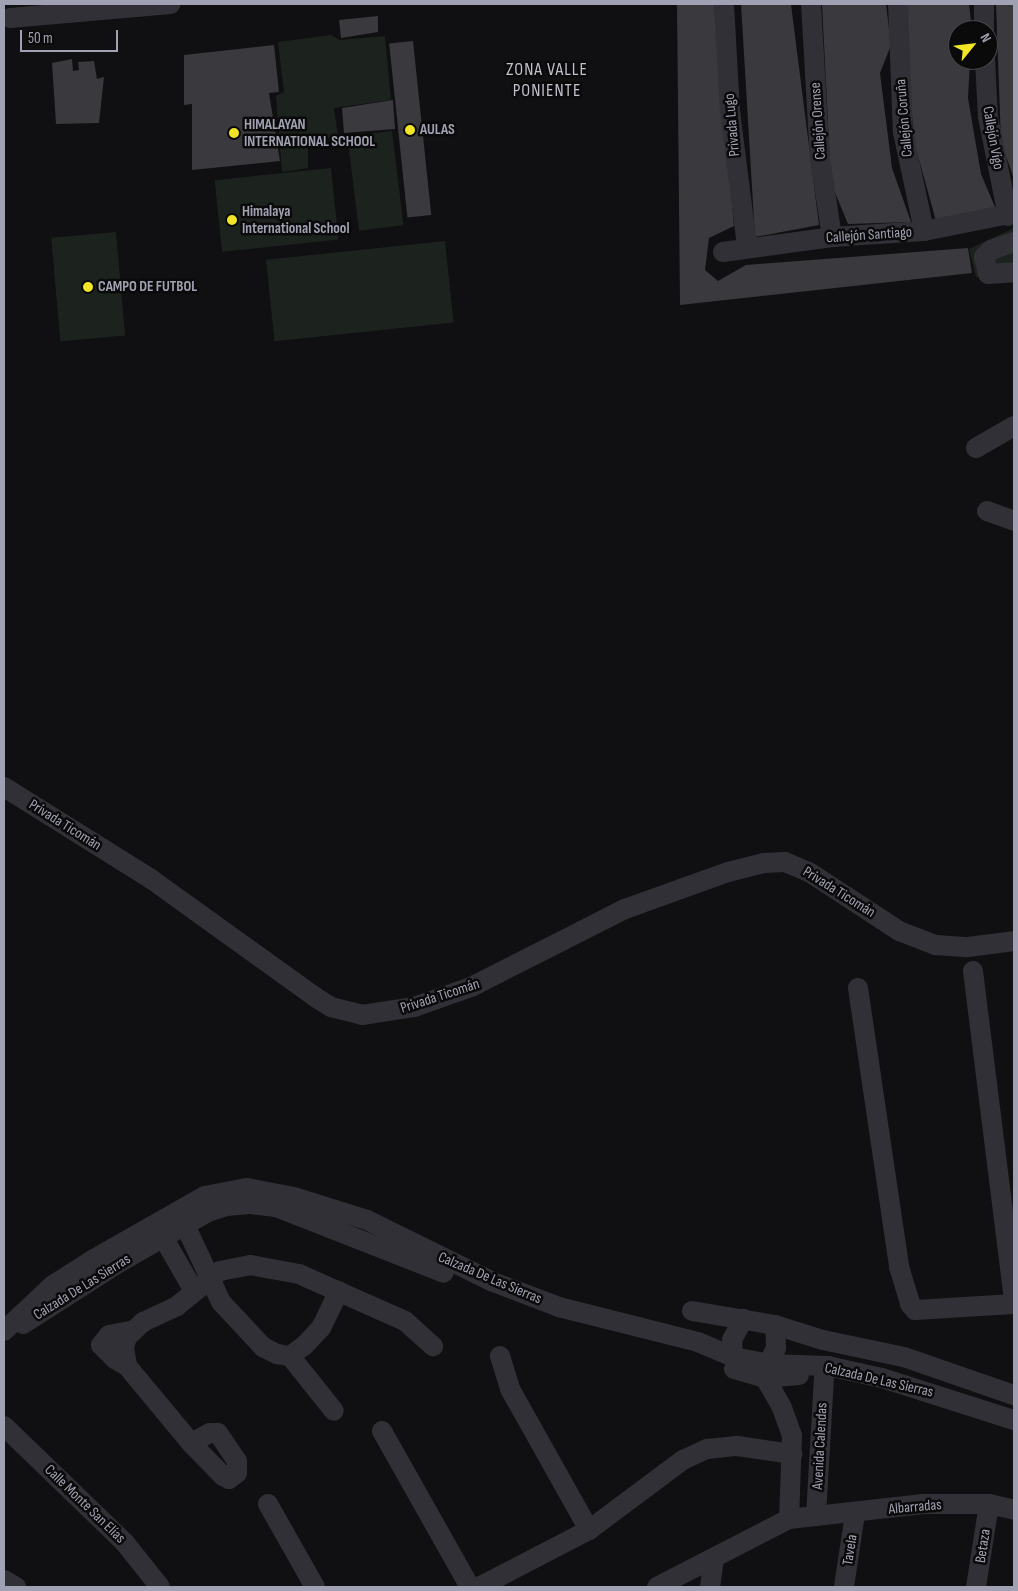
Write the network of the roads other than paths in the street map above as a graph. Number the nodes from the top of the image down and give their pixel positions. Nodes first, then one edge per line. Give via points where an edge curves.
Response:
1 (170, 4) edge
2 (724, 4) edge
3 (811, 4) edge
4 (898, 4) edge
5 (984, 4) edge
6 (10, 18) dead end
7 (984, 20) edge
8 (986, 70) edge
9 (1011, 214) edge
10 (924, 230) junction
11 (832, 237) junction
12 (1014, 242) edge
13 (746, 246) junction
14 (723, 252) dead end
15 (1014, 272) edge
16 (1014, 426) edge
17 (976, 448) dead end
18 (987, 512) dead end
19 (1014, 521) edge
20 (4, 787) edge
21 (1014, 942) edge
22 (973, 971) dead end
23 (858, 988) dead end
24 (185, 1225) junction
25 (163, 1237) junction
26 (211, 1275) junction
27 (340, 1290) junction
28 (194, 1291) junction
29 (1014, 1299) edge
30 (1014, 1304) edge
31 (692, 1311) dead end
32 (25, 1316) junction
33 (743, 1319) junction
34 (775, 1325) junction
35 (4, 1330) edge
36 (4, 1338) edge
37 (823, 1340) junction
38 (433, 1346) dead end
39 (290, 1356) junction
40 (500, 1356) dead end
41 (733, 1357) junction
42 (766, 1371) junction
43 (822, 1371) junction
44 (881, 1382) junction
45 (1014, 1395) edge
46 (334, 1411) dead end
47 (1014, 1420) edge
48 (976, 1421) junction
49 (4, 1426) edge
50 (382, 1431) dead end
51 (820, 1432) junction
52 (1014, 1434) edge
53 (192, 1443) dead end
54 (792, 1444) junction
55 (268, 1504) dead end
56 (989, 1504) junction
57 (1014, 1510) edge
58 (855, 1513) junction
59 (816, 1516) junction
60 (789, 1518) junction
61 (589, 1530) junction
62 (714, 1560) junction
63 (4, 1580) edge
64 (16, 1587) edge
65 (160, 1587) edge
66 (315, 1587) edge
67 (470, 1587) edge
68 (479, 1587) edge
69 (657, 1587) edge
70 (710, 1587) edge
71 (844, 1587) edge
72 (976, 1587) edge

1 - 6 street
2 - 13 street, Privada Lugo via 731,121
3 - 11 street, Callejón Orense via 820,158
4 - 10 street, Callejón Coruña via 903,132
5 - 7 street
8 - 9 street, Callejón Vigo via 988,117
9 - 10 street, Callejón Santiago
10 - 11 street, Callejón Santiago
11 - 13 street, Callejón Santiago
12 - 15 street via 991,250 984,258 988,274
13 - 14 street, Callejón Santiago
16 - 17 street
18 - 19 street
20 - 21 street, Privada Ticomán via 151,879 331,1008 362,1015 414,1007 471,987 625,910 728,872 764,863 785,862 809,872 899,931 936,945 968,947
22 - 29 street
23 - 30 street via 899,1267 910,1304 915,1310
24 - 25 street, Calzada De Las Sierras
24 - 26 street
24 - 42 street, Calzada De Las Sierras via 226,1206 276,1207 533,1310
25 - 28 street
25 - 32 street, Calzada De Las Sierras
26 - 27 street via 234,1266 271,1267
26 - 28 street
26 - 39 street via 217,1293 233,1317 263,1347
27 - 38 street via 405,1322
27 - 39 street via 321,1328
28 - 53 street via 177,1306 134,1330 124,1347 127,1366
31 - 33 street, Calzada De Las Sierras
32 - 35 street, Calzada De Las Sierras
32 - 36 street, Calzada De Las Sierras
32 - 41 street, Calzada De Las Sierras via 53,1285 180,1210 205,1196 247,1188 294,1197 359,1217 493,1282 559,1307 698,1342
33 - 34 street, Calzada De Las Sierras
33 - 41 street via 732,1340
34 - 37 street, Calzada De Las Sierras
34 - 42 street via 776,1348
37 - 43 street, Avenida Calendas
37 - 45 street, Calzada De Las Sierras via 904,1358
39 - 46 street
40 - 61 street via 510,1389
41 - 42 street, Calzada De Las Sierras
42 - 43 street, Calzada De Las Sierras
42 - 54 street, Avenida Calendas via 782,1408
43 - 44 street, Calzada De Las Sierras
43 - 51 street, Avenida Calendas
44 - 47 street, Calzada De Las Sierras
44 - 48 street, Calzada De Las Sierras
47 - 48 street
48 - 52 street, Calzada De Las Sierras
49 - 65 street, Calle Monte San Elías via 125,1543
50 - 67 street
51 - 54 street
51 - 59 street, Avenida Calendas
54 - 60 street, Avenida Calendas
54 - 61 street via 707,1449 683,1460
55 - 66 street
56 - 57 street, Albarradas
56 - 58 street, Albarradas via 923,1504
56 - 72 street, Betaza
58 - 59 street, Albarradas
58 - 71 street, Tavela
59 - 60 street, Albarradas
60 - 62 street
61 - 68 street
62 - 69 street
62 - 70 street
63 - 64 street

